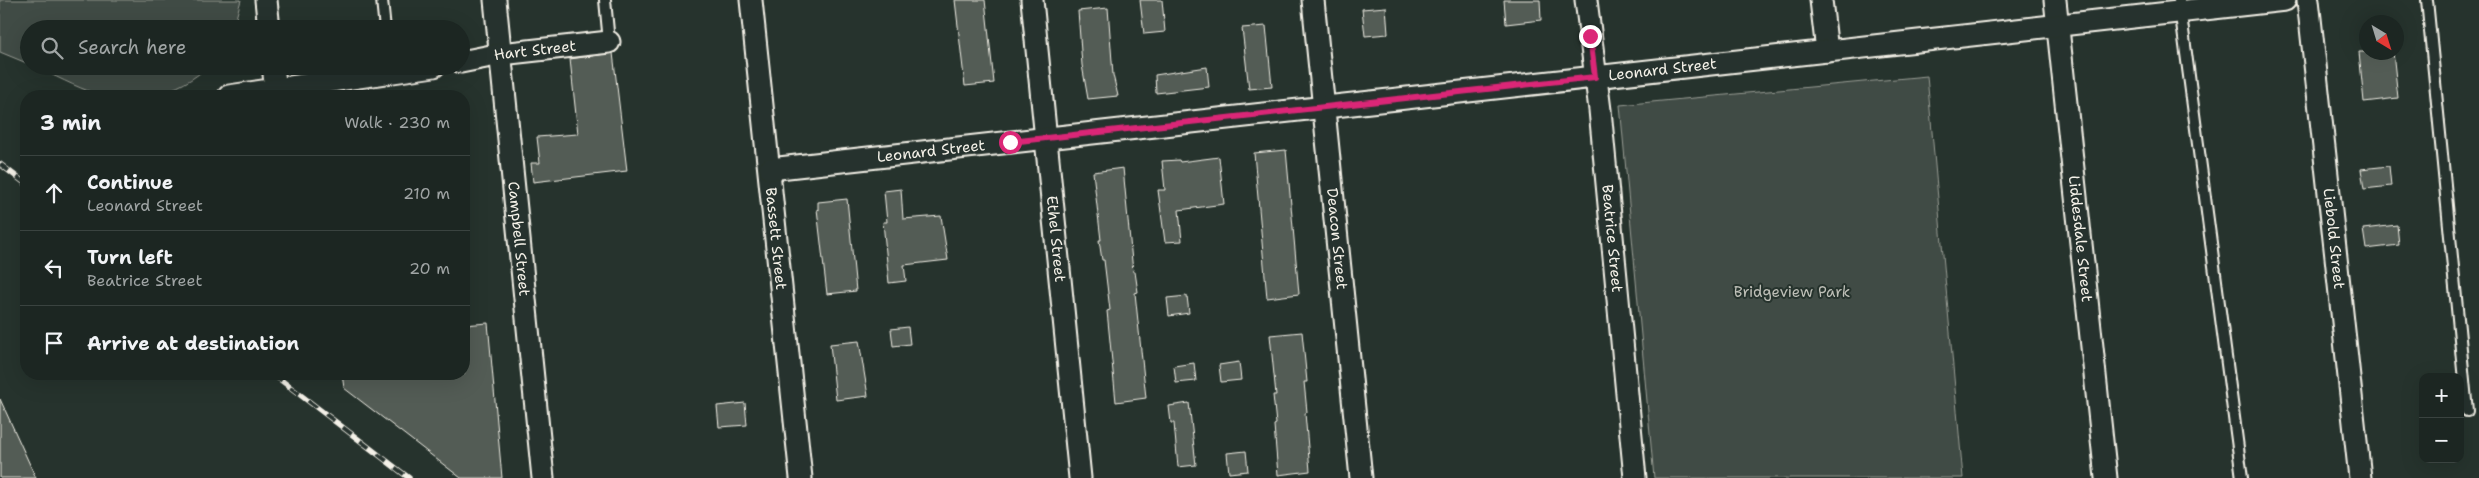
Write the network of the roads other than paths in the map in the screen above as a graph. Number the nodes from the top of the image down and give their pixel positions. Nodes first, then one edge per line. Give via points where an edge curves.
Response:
1 (266, 0) edge
2 (382, 0) edge
3 (495, 0) edge
4 (605, 0) edge
5 (752, 0) edge
6 (1032, 0) edge
7 (1313, 0) edge
8 (1586, 0) edge
9 (1821, 0) edge
10 (2055, 0) edge
11 (2285, 0) edge
12 (2308, 0) edge
13 (2427, 0) edge
14 (2180, 6) edge
15 (268, 20) edge
16 (384, 20) edge
17 (2058, 25) junction
18 (609, 42) joint
19 (1827, 51) junction
20 (501, 54) junction
21 (470, 60) edge
22 (274, 75) edge
23 (363, 75) edge
24 (1595, 77) junction
25 (276, 90) edge
26 (281, 90) edge
27 (1324, 107) junction
28 (1046, 138) junction
29 (770, 169) junction
30 (2467, 411) dead end
31 (543, 478) edge
32 (801, 478) edge
33 (1080, 478) edge
34 (1361, 478) edge
35 (1635, 478) edge
36 (2106, 478) edge
37 (2242, 478) edge
38 (2360, 478) edge

1 - 15 street
2 - 16 lane
3 - 20 street, Campbell Street
4 - 18 lane
5 - 29 street, Bassett Street
6 - 28 street, Ethel Street
7 - 27 street, Deacon Street
8 - 24 street, Beatrice Street
9 - 19 street
10 - 17 street, Liddesdale Street
11 - 14 street, Leonard Street
12 - 38 street, Liebold Street
13 - 30 lane
14 - 17 street, Leonard Street
14 - 37 lane
17 - 19 street, Leonard Street
17 - 36 street, Liddesdale Street
18 - 20 street, Hart Street
19 - 24 street, Leonard Street
20 - 21 street, Hart Street
20 - 31 street, Campbell Street
22 - 25 street
23 - 26 street
24 - 27 street, Leonard Street
24 - 35 street, Beatrice Street
27 - 28 street, Leonard Street
27 - 34 street, Deacon Street
28 - 29 street, Leonard Street
28 - 33 street, Ethel Street
29 - 32 street, Bassett Street

